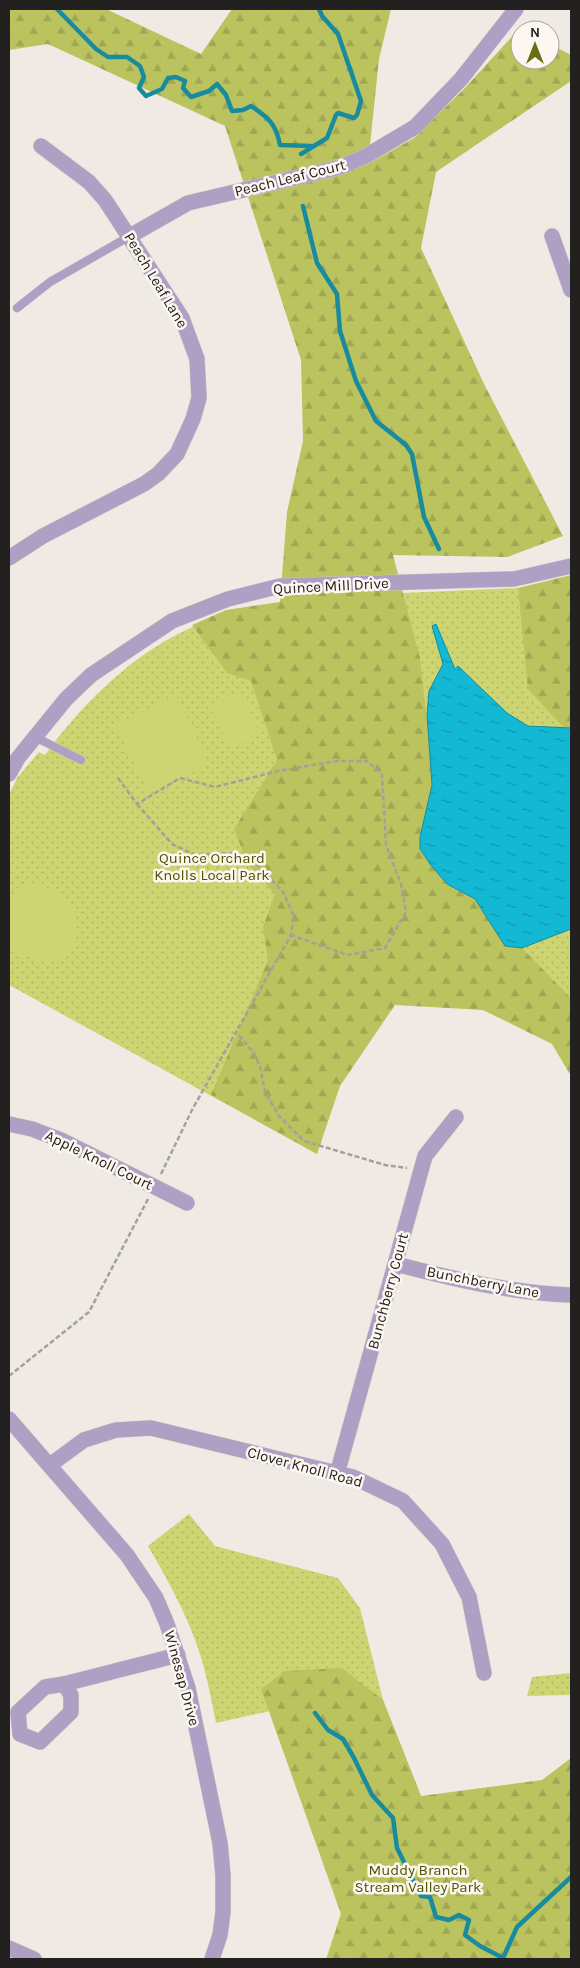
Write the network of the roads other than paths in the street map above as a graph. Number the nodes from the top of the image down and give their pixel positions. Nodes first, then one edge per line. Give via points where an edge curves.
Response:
1 (516, 9) edge
2 (41, 146) dead end
3 (130, 236) junction
4 (552, 236) dead end
5 (571, 290) edge
6 (17, 308) dead end
7 (9, 558) edge
8 (571, 566) edge
9 (35, 737) junction
10 (13, 755) edge
11 (81, 760) dead end
12 (9, 774) edge
13 (456, 1118) dead end
14 (9, 1124) edge
15 (187, 1203) dead end
16 (396, 1264) junction
17 (571, 1295) edge
18 (9, 1419) edge
19 (50, 1465) junction
20 (337, 1474) junction
21 (178, 1655) junction
22 (484, 1673) dead end
23 (64, 1684) dead end
24 (9, 1948) edge
25 (34, 1959) edge
26 (212, 1959) edge

1 - 3 street, Peach Leaf Court via 461,79 415,127 366,156 341,167 188,203
2 - 3 street, Peach Leaf Lane via 89,182
3 - 6 lane via 50,282
3 - 7 street, Peach Leaf Lane via 182,318 198,359 199,398 193,419 177,454 158,474
4 - 5 street
8 - 9 street, Quince Mill Drive via 514,579 280,586 228,598 172,621 91,675
9 - 10 street, Quince Mill Drive
9 - 11 lane
10 - 12 street, Quince Mill Drive
13 - 16 street, Bunchberry Court via 425,1156
14 - 15 street, Apple Knoll Court via 61,1140
16 - 17 street, Bunchberry Lane via 460,1281 540,1294
16 - 20 street, Bunchberry Court
18 - 19 street, Winesap Drive
19 - 20 street, Clover Knoll Road via 84,1440 116,1430 151,1428
19 - 21 street, Winesap Drive via 142,1576 156,1598
20 - 22 street, Clover Knoll Road via 353,1477 403,1501 442,1544 469,1596
21 - 23 street
21 - 26 street, Winesap Drive via 188,1688 220,1843 223,1912
24 - 25 street

